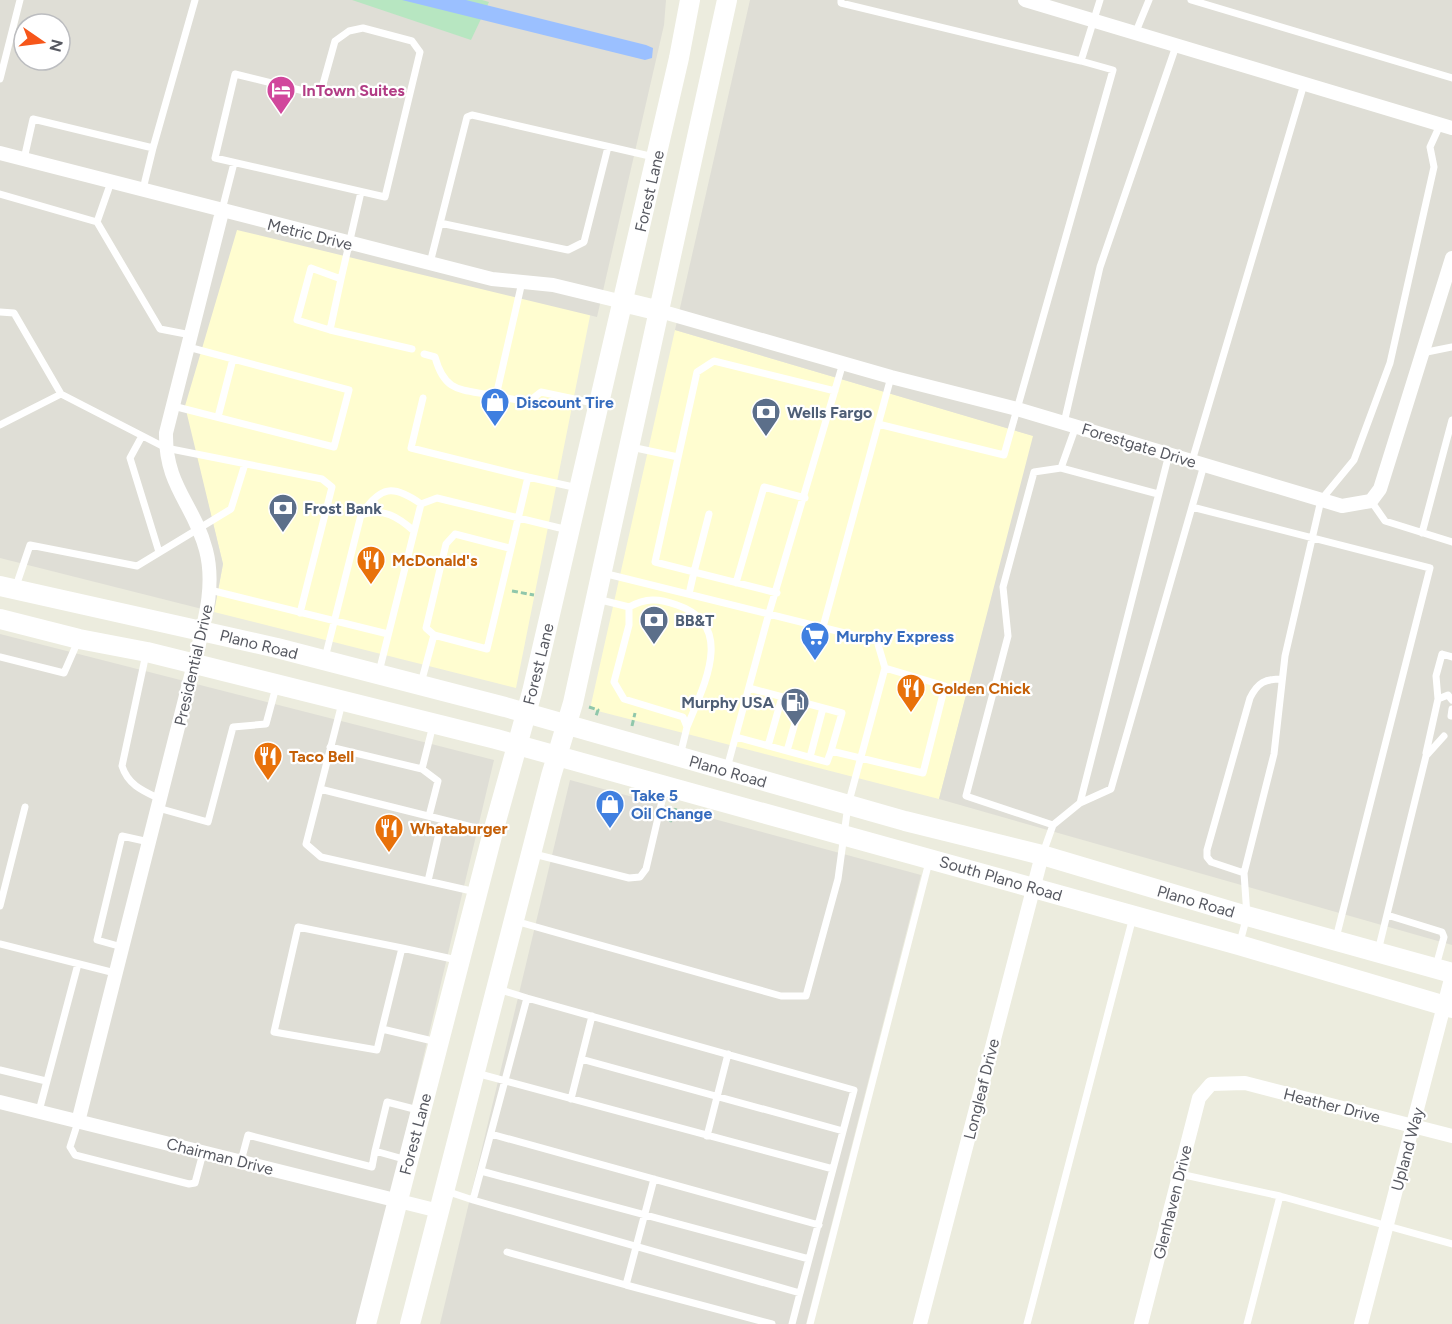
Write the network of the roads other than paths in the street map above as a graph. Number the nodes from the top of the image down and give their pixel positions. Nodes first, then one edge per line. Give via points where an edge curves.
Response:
1 (20, 0) edge
2 (195, 0) edge
3 (690, 0) edge
4 (727, 0) edge
5 (841, 0) edge
6 (1025, 0) edge
7 (1100, 0) edge
8 (1149, 0) edge
9 (1191, 0) edge
10 (1093, 22) junction
11 (1135, 34) junction
12 (1176, 46) junction
13 (1081, 61) junction
14 (1452, 78) edge
15 (0, 79) edge
16 (1304, 84) junction
17 (1446, 126) edge
18 (608, 147) junction
19 (153, 148) junction
20 (0, 153) edge
21 (656, 158) junction
22 (24, 159) junction
23 (234, 163) junction
24 (111, 182) junction
25 (143, 189) junction
26 (361, 192) junction
27 (0, 194) edge
28 (222, 212) junction
29 (98, 222) junction
30 (440, 223) junction
31 (350, 244) junction
32 (1452, 258) edge
33 (430, 264) junction
34 (341, 279) junction
35 (522, 282) junction
36 (623, 302) junction
37 (660, 311) junction
38 (0, 312) edge
39 (330, 330) junction
40 (190, 341) junction
41 (1452, 347) edge
42 (411, 350) dead end
43 (1422, 353) junction
44 (424, 354) dead end
45 (233, 359) junction
46 (843, 363) junction
47 (891, 377) junction
48 (835, 391) junction
49 (62, 394) junction
50 (496, 396) junction
51 (423, 398) dead end
52 (600, 404) junction
53 (173, 406) junction
54 (1017, 409) junction
55 (218, 417) junction
56 (1452, 420) edge
57 (878, 424) junction
58 (0, 425) edge
59 (1070, 425) junction
60 (142, 436) junction
61 (630, 447) junction
62 (166, 448) junction
63 (1169, 454) junction
64 (678, 457) junction
65 (1198, 463) junction
66 (245, 464) junction
67 (1061, 468) junction
68 (528, 477) junction
69 (581, 488) junction
70 (1158, 494) junction
71 (805, 498) junction
72 (1321, 500) junction
73 (1371, 501) junction
74 (421, 504) junction
75 (1192, 507) junction
76 (709, 514) dead end
77 (361, 515) junction
78 (518, 516) junction
79 (199, 530) junction
80 (570, 530) junction
81 (414, 531) junction
82 (1422, 532) junction
83 (1312, 537) junction
84 (1452, 542) edge
85 (510, 548) junction
86 (159, 552) junction
87 (694, 572) junction
88 (601, 573) junction
89 (736, 583) junction
90 (8, 588) edge
91 (210, 590) junction
92 (777, 593) junction
93 (689, 594) junction
94 (594, 598) junction
95 (628, 607) junction
96 (300, 613) junction
97 (769, 613) junction
98 (0, 619) edge
99 (333, 621) junction
100 (823, 627) junction
101 (202, 630) junction
102 (388, 634) junction
103 (434, 635) junction
104 (79, 639) junction
105 (147, 652) junction
106 (0, 657) edge
107 (1452, 657) edge
108 (324, 660) junction
109 (194, 664) junction
110 (885, 668) junction
111 (379, 675) junction
112 (1282, 679) junction
113 (277, 684) junction
114 (420, 686) junction
115 (749, 688) junction
116 (782, 697) junction
117 (1438, 699) junction
118 (342, 700) junction
119 (1452, 700) edge
120 (801, 702) junction
121 (823, 708) junction
122 (526, 713) junction
123 (434, 723) junction
124 (566, 725) junction
125 (687, 727) junction
126 (1444, 736) dead end
127 (736, 737) junction
128 (517, 745) junction
129 (768, 746) junction
130 (330, 747) junction
131 (788, 751) junction
132 (831, 751) junction
133 (1426, 756) junction
134 (556, 757) junction
135 (680, 757) junction
136 (810, 757) junction
137 (861, 759) junction
138 (422, 769) junction
139 (727, 770) junction
140 (665, 786) junction
141 (320, 789) junction
142 (159, 803) junction
143 (1080, 804) junction
144 (848, 805) junction
145 (26, 807) dead end
146 (429, 816) junction
147 (442, 820) junction
148 (1053, 825) junction
149 (493, 832) junction
150 (843, 836) junction
151 (149, 842) junction
152 (532, 854) junction
153 (1042, 855) junction
154 (930, 859) junction
155 (1244, 873) junction
156 (428, 881) junction
157 (1033, 887) junction
158 (478, 893) junction
159 (0, 906) edge
160 (1387, 915) junction
161 (1133, 916) junction
162 (1247, 916) junction
163 (515, 921) junction
164 (1336, 941) junction
165 (0, 944) edge
166 (1239, 945) junction
167 (122, 947) junction
168 (402, 948) junction
169 (1378, 952) junction
170 (460, 960) junction
171 (78, 964) junction
172 (1446, 972) edge
173 (115, 973) junction
174 (498, 989) junction
175 (527, 998) junction
176 (1448, 1007) edge
177 (592, 1016) junction
178 (382, 1029) junction
179 (439, 1043) junction
180 (728, 1054) junction
181 (581, 1059) junction
182 (0, 1070) edge
183 (476, 1073) junction
184 (46, 1081) junction
185 (505, 1081) junction
186 (1211, 1084) joint
187 (717, 1096) junction
188 (571, 1099) junction
189 (0, 1102) edge
190 (39, 1111) junction
191 (421, 1111) junction
192 (78, 1122) junction
193 (1413, 1126) junction
194 (843, 1131) junction
195 (490, 1134) junction
196 (707, 1136) junction
197 (1452, 1136) edge
198 (375, 1151) junction
199 (204, 1152) junction
200 (408, 1160) junction
201 (241, 1161) junction
202 (833, 1169) junction
203 (481, 1171) junction
204 (1180, 1174) junction
205 (654, 1179) junction
206 (445, 1191) junction
207 (1280, 1197) junction
208 (397, 1200) junction
209 (473, 1200) junction
210 (439, 1210) junction
211 (646, 1215) junction
212 (819, 1225) junction
213 (1386, 1227) junction
214 (1452, 1244) edge
215 (636, 1246) junction
216 (507, 1252) dead end
217 (809, 1259) junction
218 (626, 1285) junction
219 (800, 1293) junction
220 (366, 1324) edge
221 (410, 1324) edge
222 (772, 1324) edge
223 (792, 1324) edge
224 (810, 1324) edge
225 (920, 1324) edge
226 (1027, 1324) edge
227 (1141, 1324) edge
228 (1247, 1324) edge
229 (1361, 1324) edge

1 - 15 lane
2 - 19 lane
3 - 21 main road, Forest Lane
4 - 37 main road
5 - 13 lane
6 - 10 street
7 - 10 lane
8 - 11 lane
9 - 14 lane
10 - 11 street
10 - 13 lane
11 - 12 street
12 - 16 street
12 - 59 lane via 1100,267
13 - 54 lane via 1113,70
16 - 17 street
16 - 65 lane
17 - 72 lane via 1430,147 1434,167 1390,363 1354,460
18 - 21 lane
18 - 30 lane via 584,242 568,250
18 - 30 lane via 467,117
19 - 22 lane via 33,119
19 - 25 lane
20 - 22 street, Metric Drive
21 - 36 main road, Forest Lane
22 - 24 street, Metric Drive
23 - 26 lane
23 - 26 lane via 215,159 235,74 320,95 335,41 349,31 363,28 412,41 420,52 385,197
23 - 28 lane
24 - 25 street, Metric Drive
24 - 29 lane
25 - 28 street, Metric Drive
26 - 31 lane
27 - 29 lane
28 - 31 street, Metric Drive
28 - 40 street, Presidential Drive
29 - 40 lane via 160,329
30 - 33 lane
31 - 33 street, Metric Drive
31 - 34 lane
32 - 43 street
33 - 35 street, Metric Drive
34 - 39 lane
34 - 39 lane via 311,268 297,320
35 - 36 street, Metric Drive via 564,287
35 - 50 lane
36 - 37 main road
36 - 52 main road, Forest Lane
37 - 46 street, Forestgate Drive
37 - 61 main road
38 - 49 lane via 14,313
39 - 42 lane
40 - 45 lane
40 - 53 street, Presidential Drive
41 - 43 lane
43 - 73 street via 1380,489
44 - 50 lane via 435,357 440,376 449,386
45 - 55 lane
45 - 55 lane via 349,390 334,447
46 - 47 street, Forestgate Drive
46 - 48 lane
47 - 54 street, Forestgate Drive
47 - 57 lane
48 - 64 lane via 714,361 697,372
48 - 71 lane
49 - 58 lane
49 - 60 lane
50 - 52 lane via 528,402 541,392
51 - 68 lane via 411,448
52 - 69 main road, Forest Lane
53 - 55 lane
53 - 62 street, Presidential Drive
54 - 57 lane via 1004,455
54 - 59 street, Forestgate Drive
56 - 82 lane
57 - 100 lane
59 - 63 street, Forestgate Drive
59 - 67 lane
60 - 62 lane
60 - 86 lane via 130,458
61 - 64 lane
61 - 88 main road
62 - 66 lane
62 - 79 street, Presidential Drive via 176,488
63 - 65 street, Forestgate Drive
63 - 70 lane
64 - 87 lane via 655,562
65 - 72 street, Forestgate Drive
65 - 75 lane
66 - 79 lane via 231,509
66 - 96 lane via 322,479 332,487
67 - 70 lane
67 - 148 lane via 1034,472 1004,587 1008,636 966,796
68 - 69 lane
68 - 78 lane
69 - 80 main road, Forest Lane
70 - 143 lane
71 - 89 lane via 764,487
71 - 92 lane
72 - 73 street, Forestgate Drive via 1342,506
72 - 83 lane
73 - 82 lane via 1384,520
74 - 77 lane via 406,494 386,491 373,497
74 - 78 lane via 437,498
74 - 81 lane
75 - 83 lane
75 - 143 lane via 1111,789
76 - 87 lane
77 - 81 lane via 372,511 389,513
77 - 99 lane
78 - 80 lane
78 - 85 lane
79 - 86 lane
79 - 91 street, Presidential Drive via 206,550
80 - 122 main road, Forest Lane
81 - 102 lane
82 - 84 lane
83 - 112 lane
83 - 164 lane via 1430,568
85 - 103 lane via 487,649
85 - 103 lane via 455,534 446,544 426,628
86 - 90 lane via 136,566 30,545
87 - 89 lane
87 - 93 lane
88 - 93 lane
88 - 94 main road
89 - 92 lane
90 - 101 main road, Plano Road
91 - 96 lane
91 - 101 street, Presidential Drive
92 - 97 lane
93 - 97 lane
94 - 95 lane
94 - 124 main road
95 - 125 lane via 629,625 614,682 624,699 683,717
95 - 125 lane via 644,599 687,608 703,623 712,639 709,674
96 - 99 lane
97 - 100 lane
97 - 115 lane
98 - 104 main road
99 - 102 lane
99 - 108 lane
100 - 110 lane via 876,640
101 - 108 main road, Plano Road
101 - 109 street, Presidential Drive
102 - 111 lane
103 - 114 lane
104 - 105 main road
104 - 106 lane via 64,673
105 - 109 main road
105 - 142 lane via 122,766 136,788
107 - 117 lane via 1442,654 1436,676
108 - 111 main road, Plano Road
109 - 113 main road
109 - 142 street, Presidential Drive
110 - 137 lane
110 - 137 lane via 945,686 923,773
111 - 114 main road, Plano Road
112 - 155 lane via 1274,754
112 - 155 lane via 1259,683 1250,698 1207,850 1211,862
113 - 118 main road
113 - 142 lane via 266,724 233,727 208,822
114 - 122 main road, Plano Road
115 - 116 lane
115 - 127 lane
116 - 120 lane
116 - 129 lane
117 - 119 lane via 1448,695
117 - 133 lane
118 - 123 main road
118 - 130 lane
120 - 121 lane
120 - 131 lane
121 - 132 lane via 842,713
121 - 136 lane
122 - 124 main road, Plano Road
122 - 128 main road, Forest Lane
123 - 128 main road
123 - 138 lane
124 - 134 main road
124 - 135 main road, Plano Road
125 - 135 lane
126 - 133 lane
127 - 129 lane
127 - 139 lane
128 - 134 main road
128 - 149 main road, Forest Lane
129 - 131 lane
130 - 138 lane
130 - 141 lane
131 - 136 lane
132 - 136 lane via 827,762
132 - 137 lane
133 - 160 lane
134 - 140 main road, South Plano Road
134 - 152 main road
135 - 139 main road, Plano Road
137 - 144 lane
138 - 146 lane via 438,781
139 - 144 main road, Plano Road
140 - 150 main road, South Plano Road
140 - 152 lane via 646,869 640,877 629,878
141 - 146 lane
141 - 156 lane via 306,844 321,857
142 - 151 street, Presidential Drive
143 - 148 lane
144 - 150 lane
144 - 153 main road, Plano Road
145 - 159 lane
146 - 147 lane
147 - 149 lane
147 - 156 lane
148 - 153 lane
149 - 158 main road, Forest Lane
150 - 154 main road, South Plano Road
150 - 163 lane via 838,879 806,996 781,996
151 - 167 street, Presidential Drive
151 - 167 lane via 122,836 97,940
152 - 163 main road
153 - 157 street, Longleaf Drive
153 - 162 main road, Plano Road
154 - 157 main road, South Plano Road
154 - 224 lane
155 - 162 lane
156 - 158 lane
157 - 161 main road, South Plano Road
157 - 225 street, Longleaf Drive
158 - 170 main road, Forest Lane
160 - 169 lane
160 - 172 lane via 1442,932
161 - 166 main road, South Plano Road
161 - 226 lane
162 - 164 main road, Plano Road
162 - 166 lane
163 - 174 main road
164 - 169 main road, Plano Road
165 - 171 lane
166 - 176 main road, South Plano Road
167 - 173 street, Presidential Drive
168 - 170 lane
168 - 178 lane
168 - 178 lane via 298,927 274,1032 377,1050
169 - 172 main road, Plano Road
170 - 179 main road, Forest Lane
171 - 173 lane
171 - 184 lane
172 - 176 street, Upland Way
173 - 192 street, Presidential Drive
174 - 175 lane
174 - 183 main road
175 - 177 lane
175 - 185 lane
176 - 193 street, Upland Way
177 - 180 lane
177 - 181 lane
178 - 179 lane
179 - 191 main road, Forest Lane
180 - 187 lane
180 - 194 lane via 854,1090
181 - 187 lane
181 - 188 lane
182 - 184 lane
183 - 185 lane
183 - 206 main road
184 - 190 lane
185 - 188 lane
185 - 195 lane
186 - 193 street, Heather Drive via 1245,1083
186 - 204 street, Glenhaven Drive via 1199,1098
187 - 194 lane
187 - 196 lane
188 - 196 lane
189 - 190 street, Chairman Drive
190 - 192 street, Chairman Drive
191 - 198 lane via 387,1102
191 - 200 main road, Forest Lane
192 - 199 street, Chairman Drive
192 - 199 lane via 70,1148 75,1155 189,1184 198,1178
193 - 197 street, Heather Drive
193 - 213 street, Upland Way
194 - 202 lane
195 - 203 lane
195 - 205 lane
196 - 202 lane
198 - 200 lane
198 - 201 lane via 372,1167 248,1135
199 - 201 street, Chairman Drive
200 - 208 main road, Forest Lane
201 - 208 street, Chairman Drive
202 - 212 lane
203 - 209 lane
203 - 211 lane
204 - 207 lane
204 - 227 street, Glenhaven Drive
205 - 211 lane
205 - 212 lane
206 - 209 lane
206 - 210 main road
207 - 213 lane
207 - 228 lane
208 - 210 street, Chairman Drive
208 - 220 main road, Forest Lane
209 - 215 lane
210 - 221 main road
211 - 215 lane
211 - 217 lane
212 - 217 lane
213 - 214 lane
213 - 229 street, Upland Way
215 - 218 lane
215 - 219 lane
216 - 218 lane
217 - 219 lane
218 - 222 lane
219 - 223 lane

